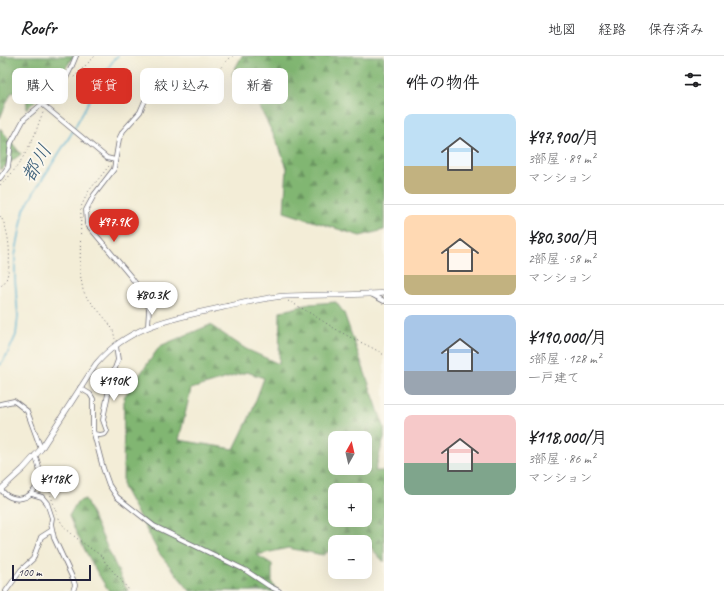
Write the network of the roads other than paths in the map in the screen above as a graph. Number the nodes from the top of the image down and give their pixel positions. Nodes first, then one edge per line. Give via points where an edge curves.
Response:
1 (76, 56) edge
2 (68, 75) edge
3 (42, 104) joint
4 (144, 104) edge
5 (115, 160) junction
6 (0, 178) edge
7 (384, 293) edge
8 (371, 294) junction
9 (384, 301) edge
10 (148, 326) junction
11 (116, 346) junction
12 (80, 388) junction
13 (0, 404) edge
14 (94, 434) junction
15 (41, 449) junction
16 (35, 455) junction
17 (0, 489) edge
18 (32, 494) junction
19 (52, 530) junction
20 (6, 591) edge
21 (73, 591) edge
22 (279, 591) edge

1 - 2 street
3 - 5 street via 107,158
3 - 6 street via 24,119 16,133 11,143 8,167
4 - 5 street via 140,112 123,131
5 - 10 street via 114,169 86,210 87,224 146,298 149,309
7 - 8 street
8 - 9 street
8 - 10 street via 264,298
10 - 11 street
11 - 12 street via 96,364
11 - 14 street via 118,360 104,414 107,431 105,434
12 - 14 street via 93,399
12 - 15 street
13 - 15 street via 14,401 27,411
14 - 22 street via 109,485 117,497 154,526 239,567
15 - 16 street
16 - 17 street
16 - 18 street via 40,477
17 - 18 street via 18,499
18 - 19 street via 42,497 47,502 52,518
19 - 20 street via 42,537 33,559 21,570
19 - 21 street via 73,579

